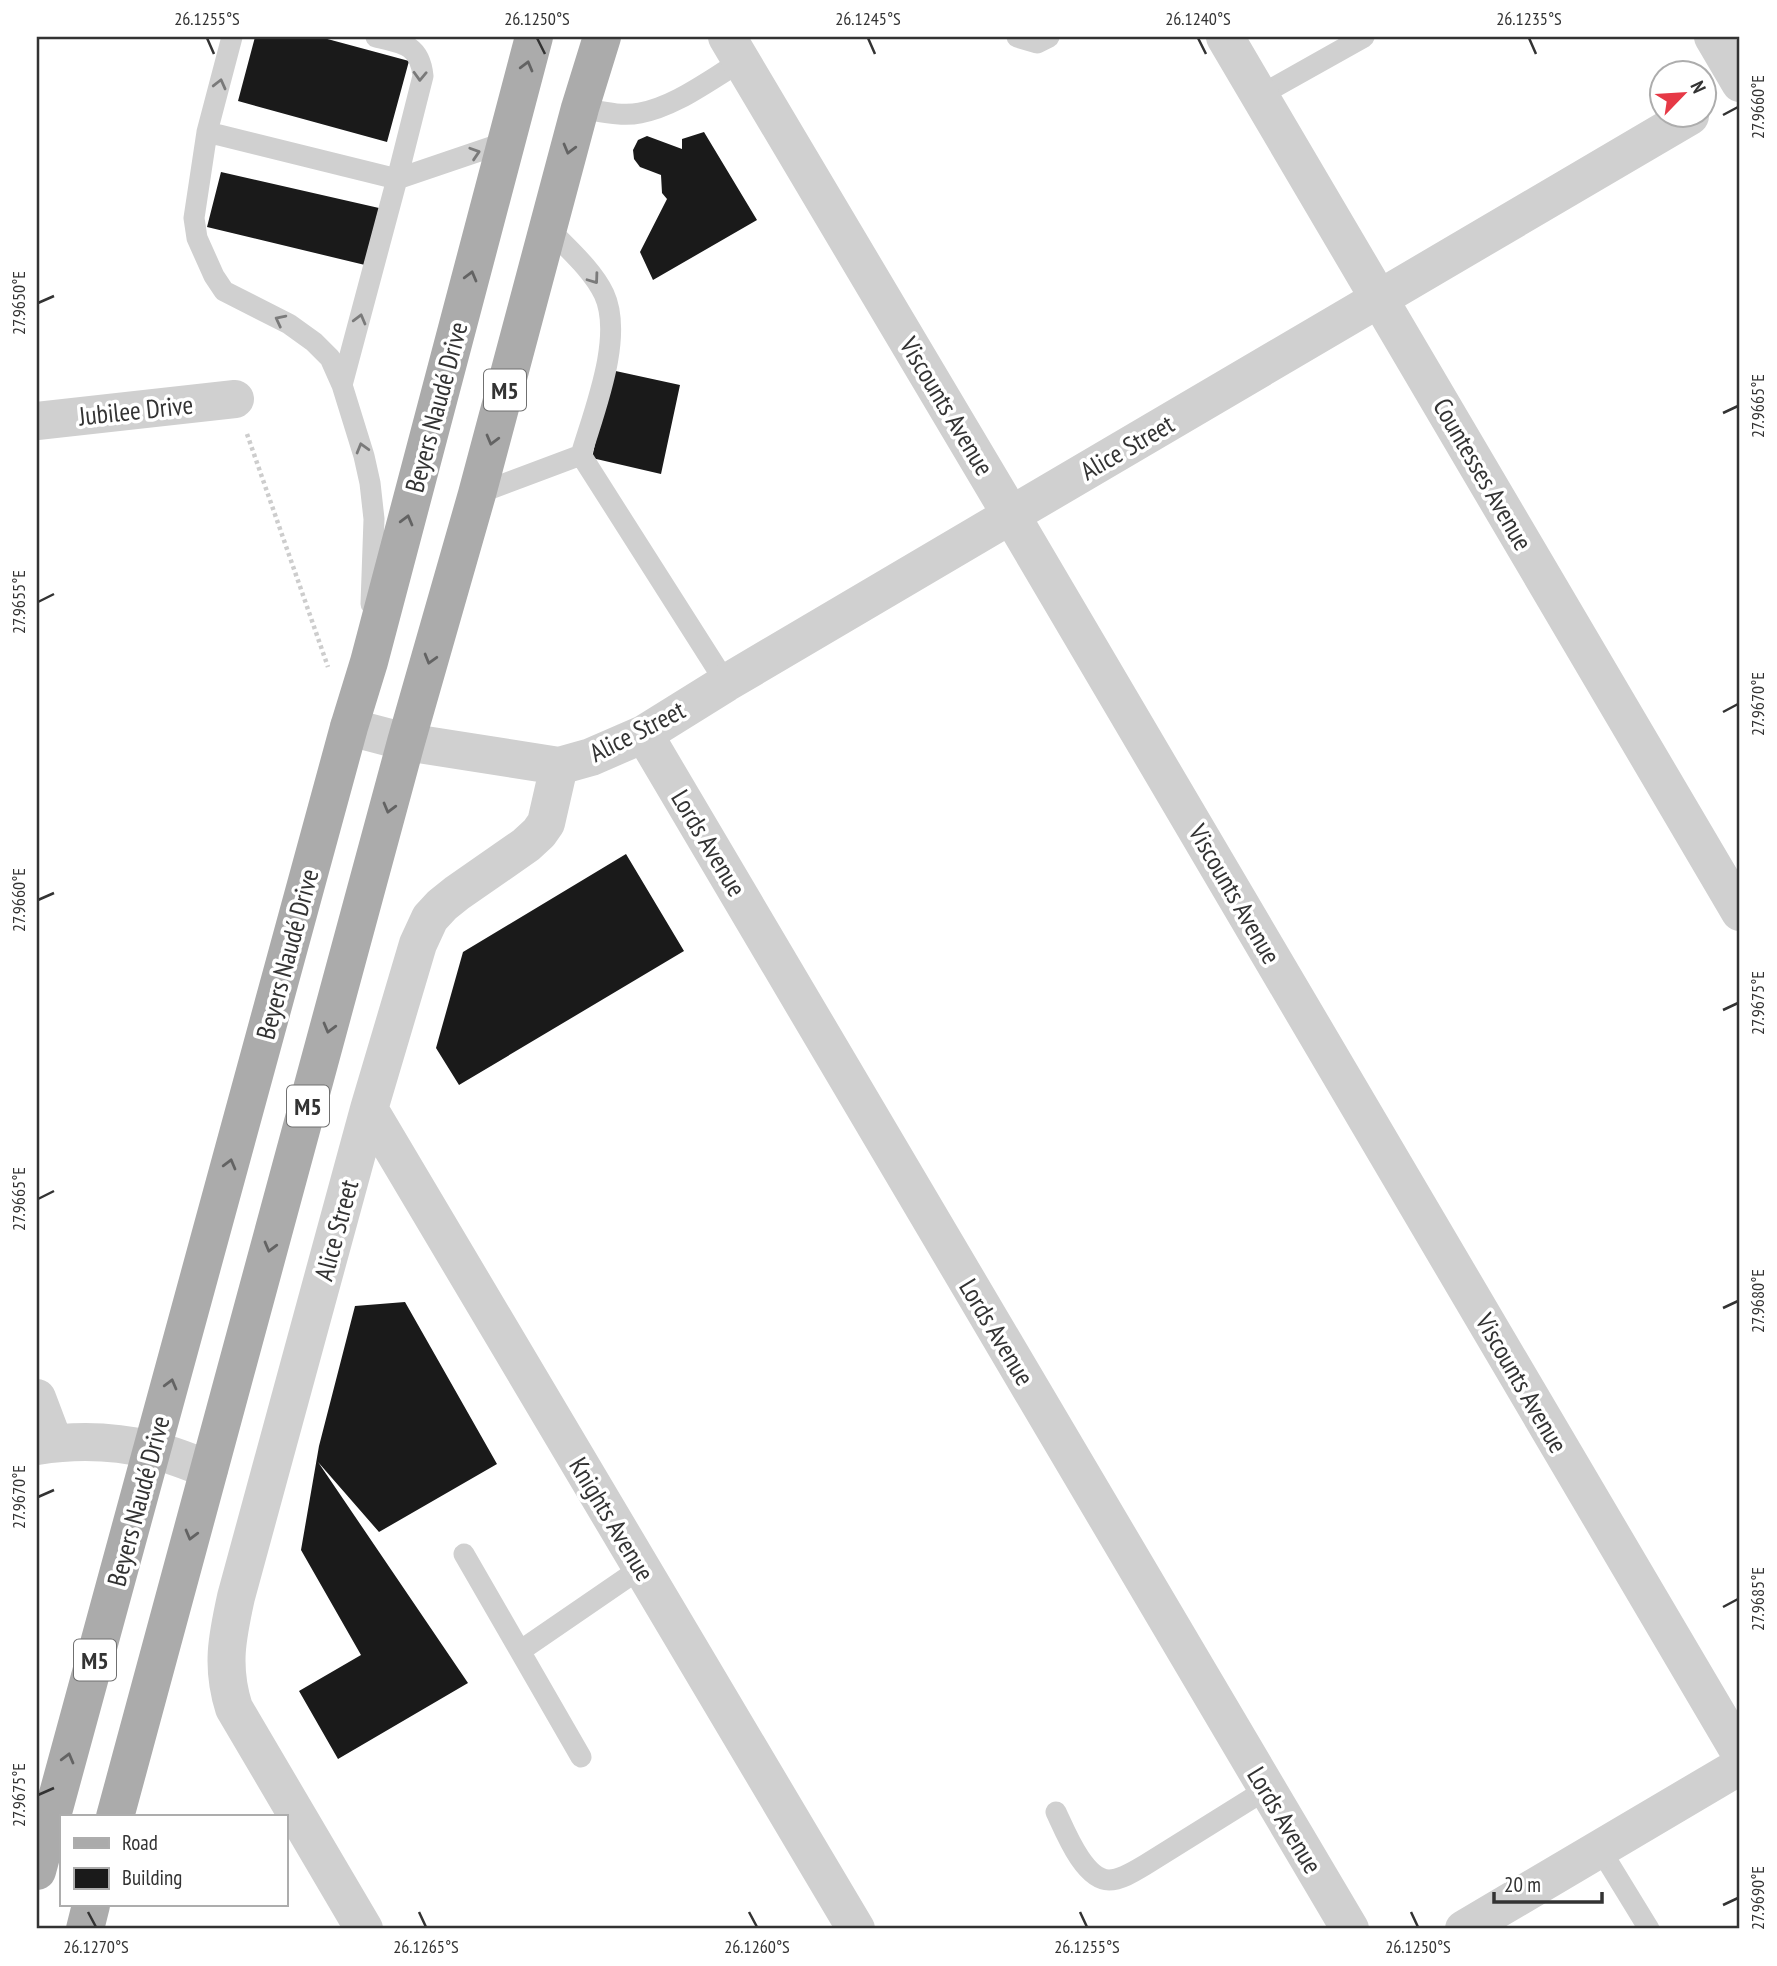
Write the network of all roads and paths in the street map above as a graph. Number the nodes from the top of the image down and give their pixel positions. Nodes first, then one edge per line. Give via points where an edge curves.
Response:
1 (232, 37) edge
2 (376, 37) edge
3 (534, 37) edge
4 (601, 37) edge
5 (1017, 37) edge
6 (1049, 37) edge
7 (1226, 37) edge
8 (1364, 37) edge
9 (1713, 37) edge
10 (734, 49) edge
11 (1740, 84) edge
12 (1259, 96) junction
13 (1718, 98) edge
14 (580, 108) junction
15 (1666, 130) edge
16 (207, 132) junction
17 (506, 142) junction
18 (397, 178) junction
19 (548, 229) junction
20 (1380, 298) junction
21 (342, 385) junction
22 (235, 399) joint
23 (37, 421) edge
24 (582, 455) junction
25 (477, 494) junction
26 (1011, 515) junction
27 (369, 662) junction
28 (331, 675) dead end
29 (726, 683) junction
30 (349, 727) junction
31 (644, 734) junction
32 (407, 742) junction
33 (559, 766) junction
34 (1740, 912) edge
35 (369, 1109) junction
36 (37, 1398) edge
37 (46, 1444) edge
38 (153, 1450) junction
39 (209, 1469) junction
40 (464, 1554) dead end
41 (641, 1568) junction
42 (520, 1651) junction
43 (1740, 1753) edge
44 (581, 1757) dead end
45 (1740, 1766) edge
46 (1267, 1789) junction
47 (1056, 1812) dead end
48 (116, 1815) edge
49 (1600, 1849) junction
50 (37, 1871) edge
51 (92, 1906) edge
52 (85, 1929) edge
53 (363, 1929) edge
54 (856, 1929) edge
55 (1350, 1929) edge
56 (1464, 1929) edge
57 (1649, 1929) edge

16 -> 1 lane
2 -> 18 lane via 410,47 422,68
17 -> 3 main road, Beyers Naudé Drive / M5
4 - 14 main road, M5
5 - 6 lane via 1037,43
7 - 12 street, Countesses Avenue
8 - 12 lane
9 - 11 street
10 - 14 lane via 675,100 655,109 622,114
10 - 26 street, Viscounts Avenue
11 - 13 street
12 - 20 street, Countesses Avenue
14 -> 19 main road, M5
15 - 20 street, Alice Street
16 - 18 lane
21 -> 16 lane via 330,358 314,342 224,291 214,276 197,239 194,218
18 -> 17 lane
27 -> 17 main road, Beyers Naudé Drive / M5
21 -> 18 lane
19 -> 24 lane via 594,278 604,294 611,322 610,352
19 -> 25 main road, M5
20 - 26 street, Alice Street
20 - 34 street, Countesses Avenue
27 -> 21 lane via 374,519 364,456
22 - 23 street, Jubilee Drive
22 - 28 path
24 - 25 lane
24 - 29 lane
25 -> 32 main road, M5
26 - 29 street, Alice Street
26 - 43 street, Viscounts Avenue
27 - 30 main road, Beyers Naudé Drive / M5
29 - 31 street, Alice Street
30 - 32 street, Alice Street
38 -> 30 main road, Beyers Naudé Drive / M5
31 - 33 street, Alice Street
31 - 46 street, Lords Avenue
32 - 33 street, Alice Street
32 -> 39 main road, M5
33 - 35 street, Alice Street via 546,823 539,833 457,892 430,918 418,944
35 - 41 street, Knights Avenue
35 - 53 street, Alice Street via 234,1607 225,1672 234,1708
36 - 37 street
37 - 38 street via 103,1443
38 - 39 street
50 -> 38 main road, Beyers Naudé Drive / M5
39 -> 48 main road, M5
40 - 42 lane
41 - 42 lane
41 - 54 street, Knights Avenue
42 - 44 lane
45 - 49 street
46 - 47 lane via 1145,1865 1108,1880 1081,1861
46 - 55 street, Lords Avenue
49 - 56 street
49 - 57 lane
51 - 52 main road

